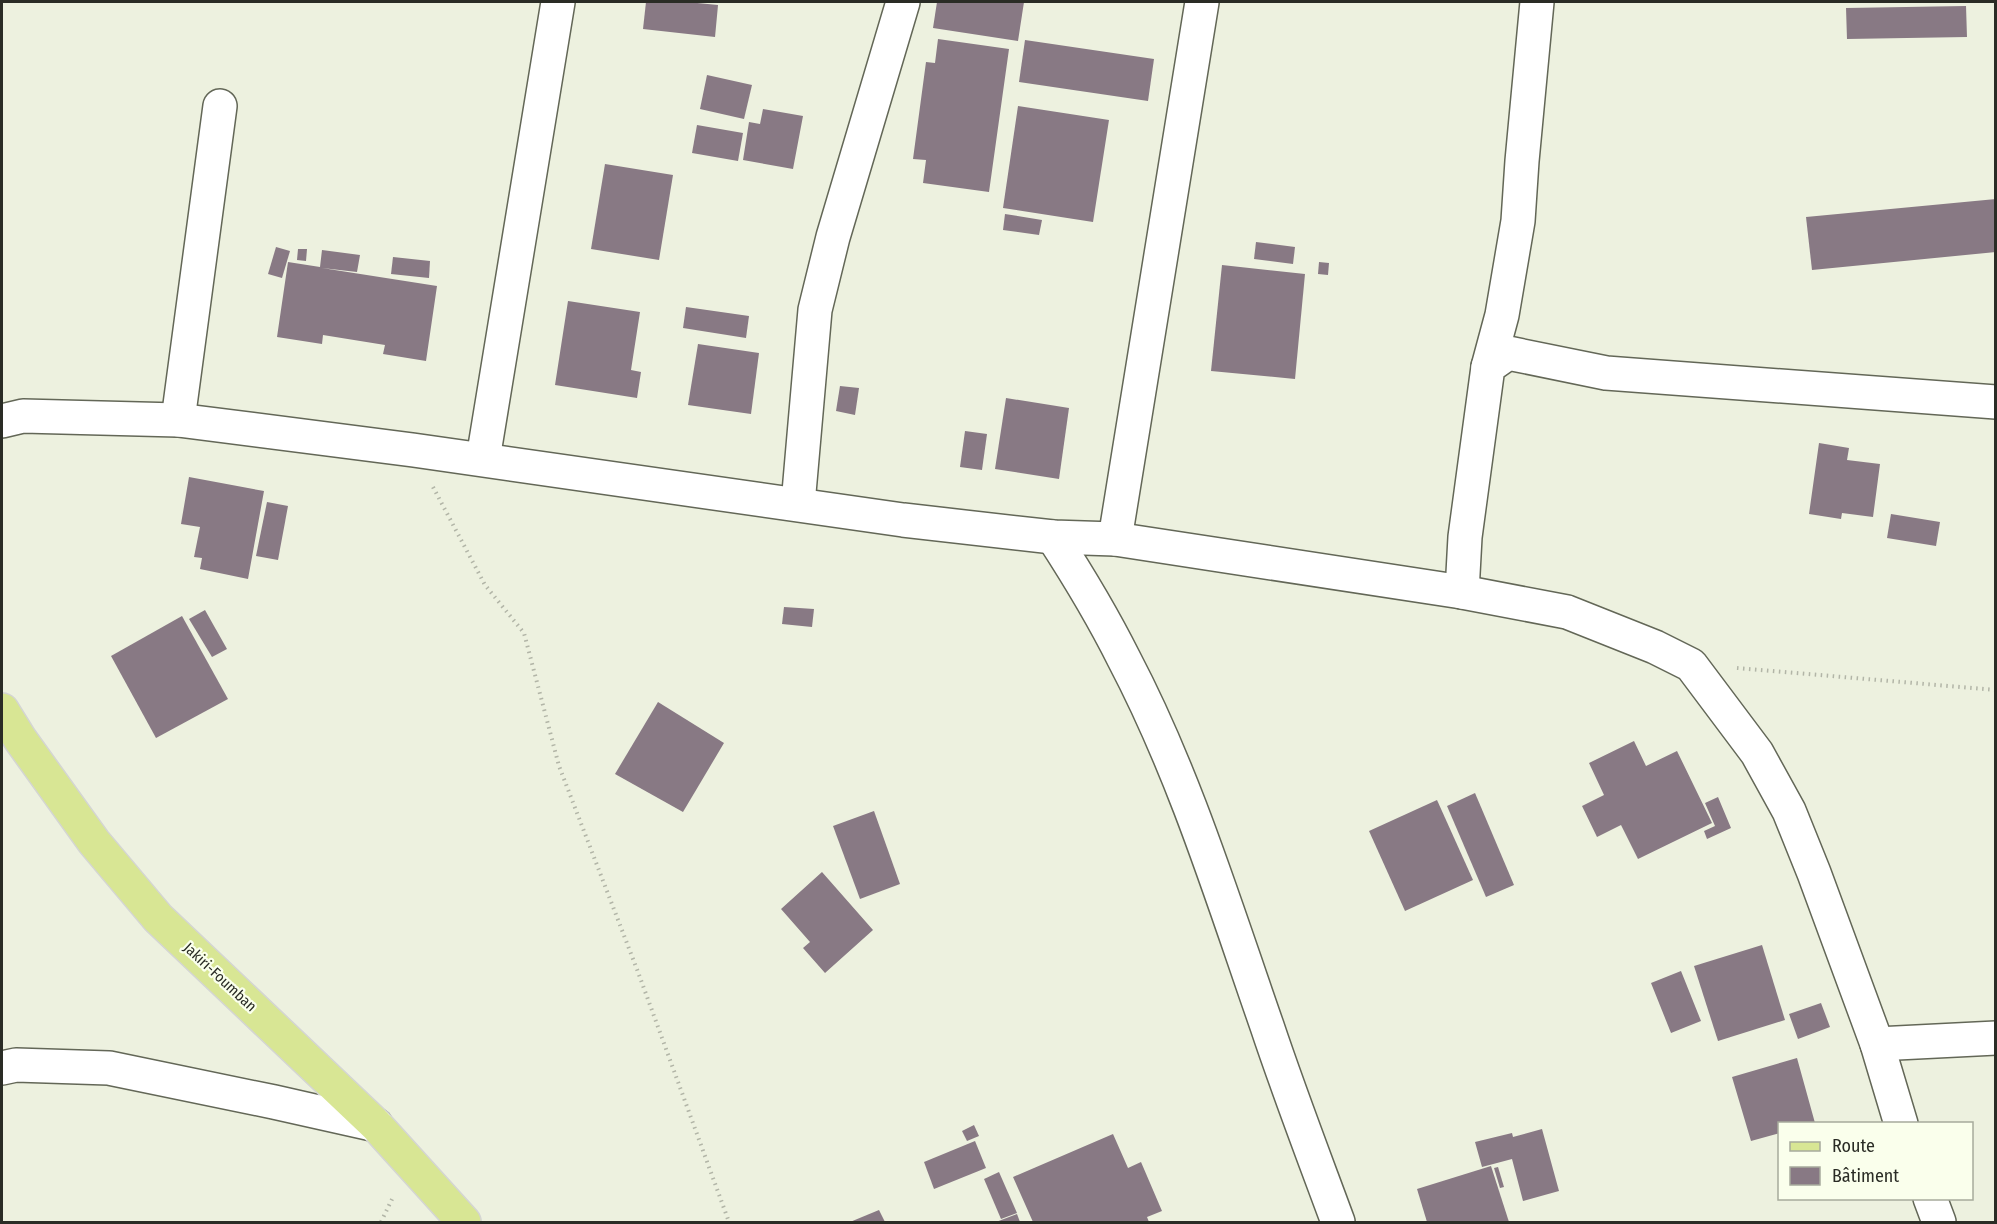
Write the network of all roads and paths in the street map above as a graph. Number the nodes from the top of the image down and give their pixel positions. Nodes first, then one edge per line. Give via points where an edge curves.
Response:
1 (558, 2) edge
2 (903, 2) edge
3 (1202, 2) edge
4 (1537, 2) edge
5 (220, 106) dead end
6 (1488, 367) junction
7 (1995, 402) edge
8 (178, 420) junction
9 (2, 421) edge
10 (412, 450) junction
11 (483, 459) junction
12 (798, 504) junction
13 (1053, 537) junction
14 (1115, 539) junction
15 (1462, 592) junction
16 (1691, 665) junction
17 (1995, 690) edge
18 (2, 710) edge
19 (1995, 1038) edge
20 (1877, 1044) junction
21 (2, 1068) edge
22 (1900, 1122) edge
23 (376, 1125) junction
24 (1931, 1200) edge
25 (464, 1222) edge
26 (729, 1222) edge
27 (1338, 1222) edge
28 (1939, 1222) edge

1 - 11 street
2 - 12 street via 815,310
3 - 14 street
4 - 6 street via 1518,221 1502,315
5 - 8 street
6 - 7 street via 1508,353 1606,373
6 - 15 street via 1465,537
8 - 9 street via 23,416
8 - 10 street
10 - 11 street
10 - 26 path via 485,585 524,633 559,766
11 - 12 street
12 - 13 street
13 - 14 street
13 - 27 street via 1088,591 1171,760
14 - 15 street
15 - 16 street via 1567,612
16 - 17 path
16 - 20 street via 1757,753 1789,811
18 - 23 main road, Jakiri-Foumban via 94,842 158,918
19 - 20 street
20 - 22 street
21 - 23 street via 108,1068
23 - 25 main road, Jakiri-Foumban
24 - 28 street

